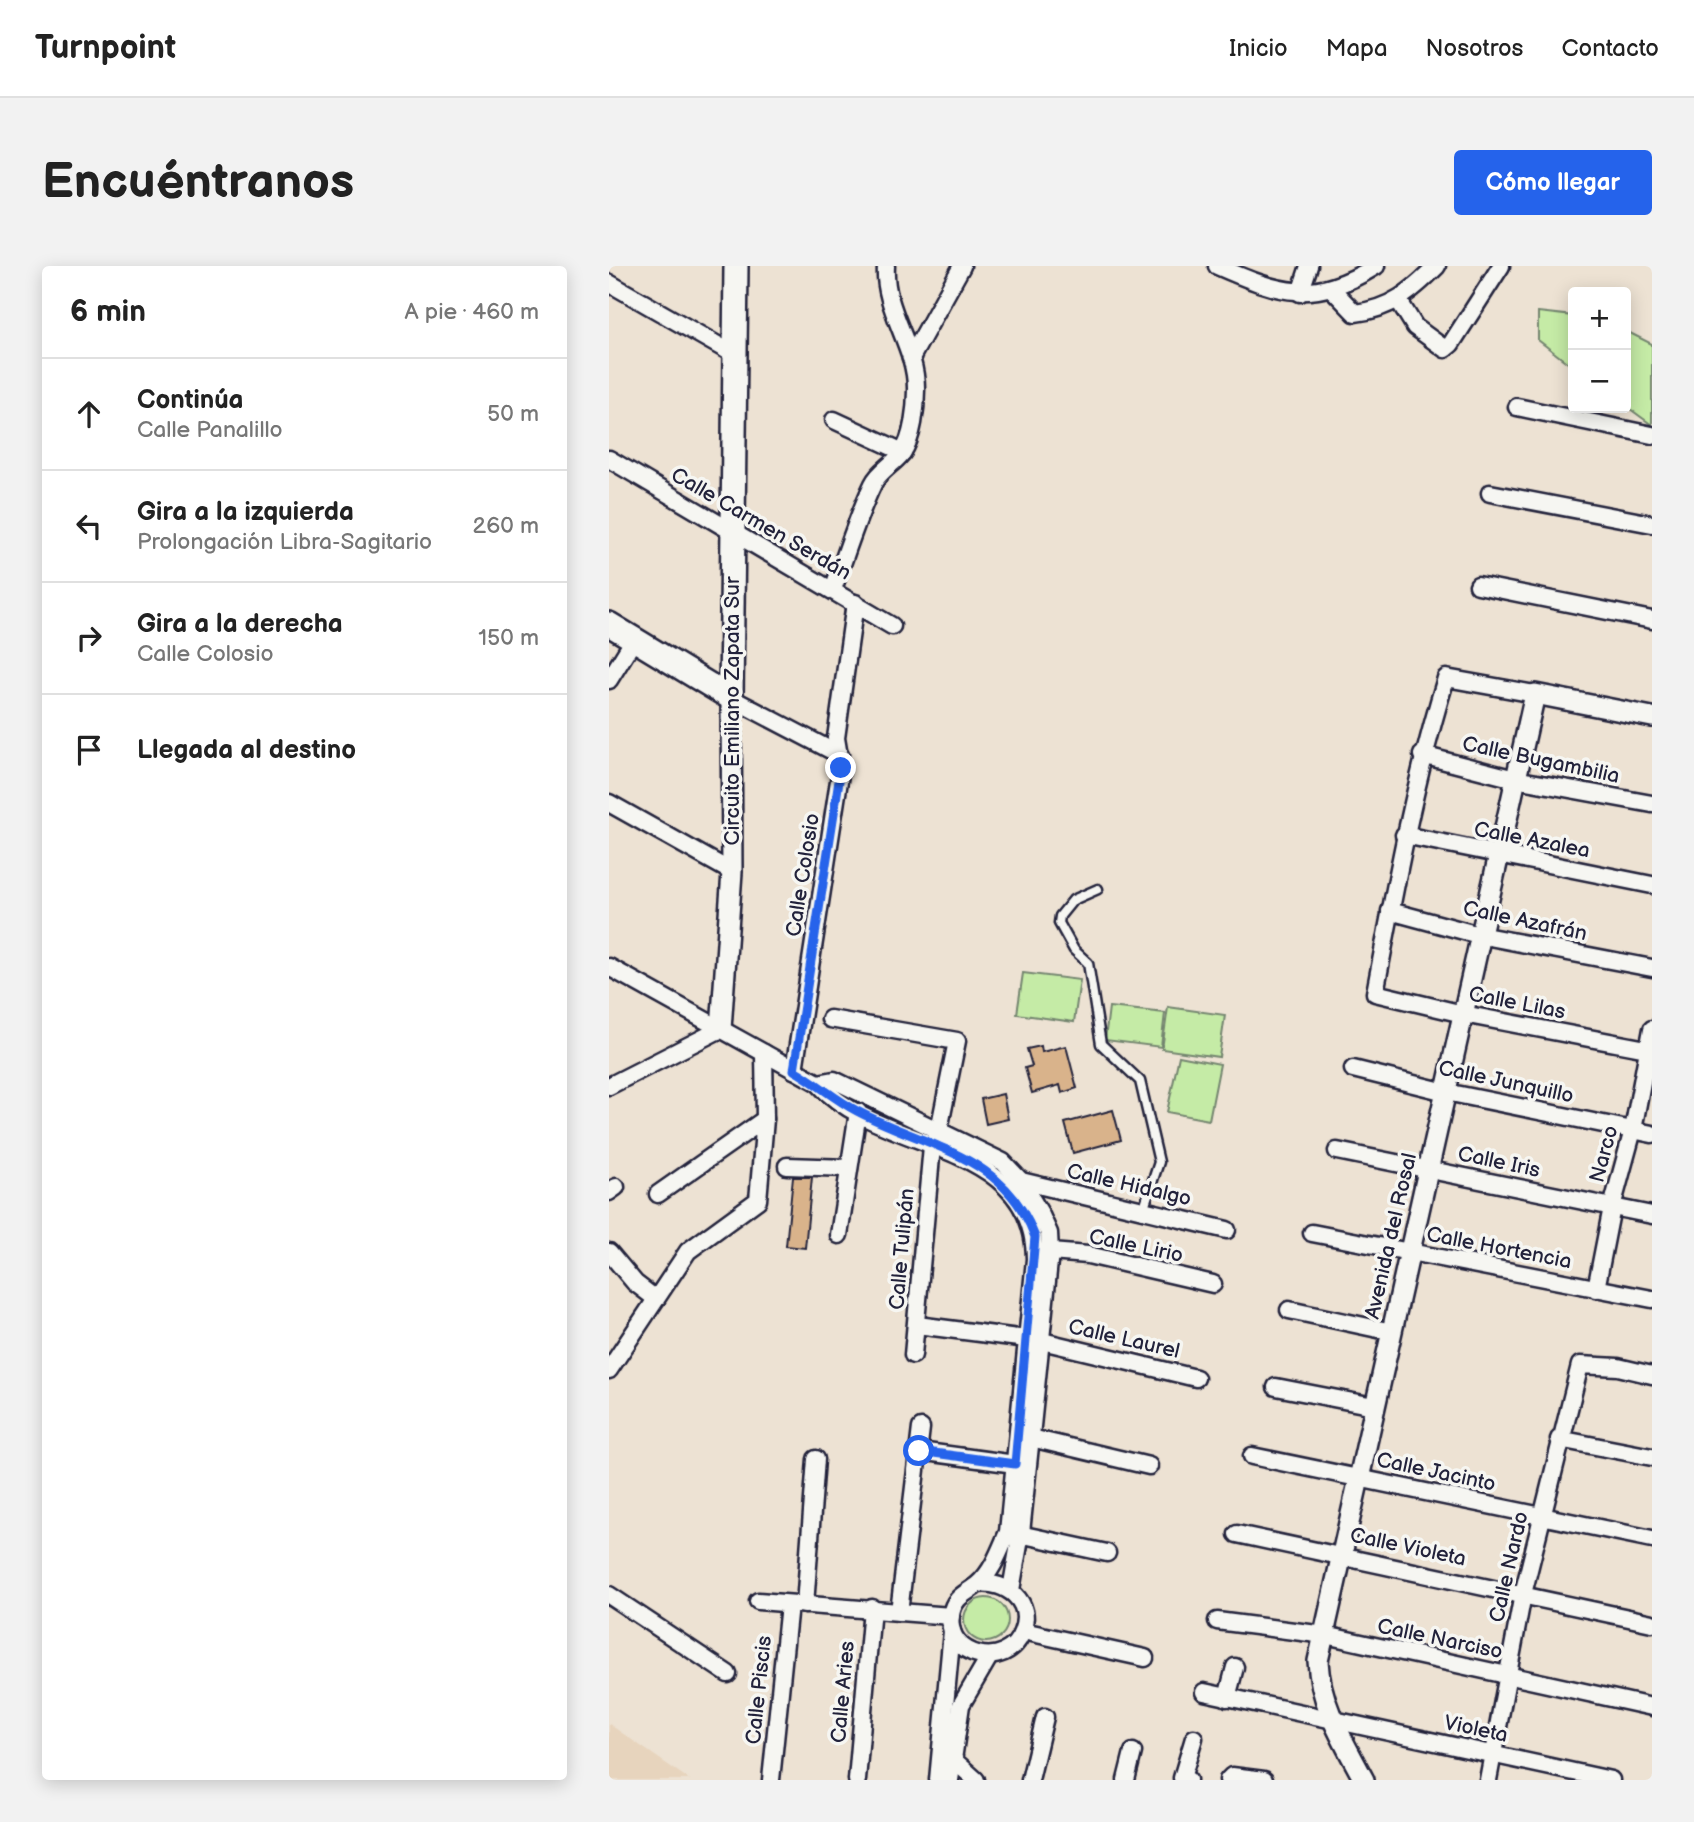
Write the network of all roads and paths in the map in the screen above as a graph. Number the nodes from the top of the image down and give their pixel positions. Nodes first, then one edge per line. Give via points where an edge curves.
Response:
1 (736, 266) edge
2 (886, 266) edge
3 (962, 266) edge
4 (1217, 266) edge
5 (1309, 266) edge
6 (1376, 266) edge
7 (1437, 266) edge
8 (1501, 266) edge
9 (609, 283) edge
10 (1331, 288) junction
11 (1300, 293) junction
12 (1399, 301) junction
13 (735, 355) junction
14 (911, 358) junction
15 (1517, 407) dead end
16 (834, 420) dead end
17 (1652, 435) edge
18 (904, 452) junction
19 (609, 459) edge
20 (1490, 493) dead end
21 (1652, 524) edge
22 (734, 532) junction
23 (1478, 585) dead end
24 (834, 590) junction
25 (855, 603) junction
26 (1652, 620) edge
27 (609, 624) edge
28 (892, 626) dead end
29 (635, 638) junction
30 (609, 680) edge
31 (1535, 694) junction
32 (731, 698) junction
33 (1652, 717) edge
34 (840, 755) junction
35 (1422, 755) junction
36 (1515, 779) junction
37 (609, 803) edge
38 (1652, 804) edge
39 (1404, 835) junction
40 (1498, 855) junction
41 (732, 872) junction
42 (1652, 885) edge
43 (1098, 889) dead end
44 (1391, 911) junction
45 (1479, 935) junction
46 (609, 967) edge
47 (1652, 968) edge
48 (1463, 1014) junction
49 (830, 1019) dead end
50 (721, 1029) junction
51 (1652, 1029) edge
52 (1650, 1049) edge
53 (764, 1053) junction
54 (1353, 1069) dead end
55 (794, 1070) junction
56 (818, 1083) junction
57 (609, 1086) edge
58 (1446, 1092) junction
59 (858, 1112) junction
60 (765, 1119) junction
61 (1633, 1130) junction
62 (1652, 1134) edge
63 (936, 1138) junction
64 (1337, 1151) dead end
65 (787, 1166) dead end
66 (849, 1168) junction
67 (1430, 1170) junction
68 (1021, 1181) junction
69 (658, 1194) dead end
70 (1612, 1207) junction
71 (1143, 1210) junction
72 (1652, 1215) edge
73 (1227, 1230) dead end
74 (1312, 1233) dead end
75 (839, 1235) dead end
76 (609, 1252) edge
77 (1050, 1252) junction
78 (1411, 1253) junction
79 (1213, 1284) dead end
80 (1596, 1289) junction
81 (656, 1299) junction
82 (1652, 1299) edge
83 (1289, 1310) dead end
84 (917, 1325) junction
85 (1392, 1332) junction
86 (1034, 1340) junction
87 (913, 1355) dead end
88 (609, 1370) edge
89 (1652, 1376) edge
90 (1196, 1378) dead end
91 (1276, 1387) dead end
92 (1374, 1406) junction
93 (921, 1428) dead end
94 (1031, 1438) junction
95 (1559, 1439) junction
96 (919, 1451) junction
97 (1252, 1456) dead end
98 (1652, 1457) edge
99 (817, 1459) dead end
100 (1015, 1464) junction
101 (1149, 1466) dead end
102 (1360, 1477) junction
103 (1541, 1516) junction
104 (1014, 1533) junction
105 (1237, 1534) dead end
106 (1652, 1539) edge
107 (1107, 1553) dead end
108 (1343, 1554) junction
109 (978, 1584) junction
110 (1011, 1590) junction
111 (1523, 1594) junction
112 (609, 1595) edge
113 (758, 1601) dead end
114 (797, 1604) junction
115 (872, 1608) junction
116 (899, 1612) junction
117 (1217, 1621) dead end
118 (1652, 1623) edge
119 (951, 1624) junction
120 (1023, 1631) junction
121 (1325, 1636) junction
122 (989, 1657) junction
123 (1145, 1658) dead end
124 (1235, 1667) dead end
125 (728, 1674) dead end
126 (1507, 1675) junction
127 (1204, 1692) dead end
128 (1227, 1698) junction
129 (1652, 1707) edge
130 (1045, 1717) dead end
131 (1332, 1720) junction
132 (1194, 1738) dead end
133 (1133, 1752) dead end
134 (947, 1754) junction
135 (1492, 1754) junction
136 (1230, 1778) edge
137 (771, 1780) edge
138 (857, 1780) edge
139 (938, 1780) edge
140 (950, 1780) edge
141 (976, 1780) edge
142 (1030, 1780) edge
143 (1126, 1780) edge
144 (1188, 1780) edge
145 (1263, 1780) edge
146 (1364, 1780) edge
147 (1487, 1780) edge
148 (1611, 1780) edge

1 - 13 main road, Circuito Emiliano Zapata Sur
2 - 14 street via 892,308
3 - 14 street
4 - 11 street via 1266,287
5 - 11 street
6 - 10 street
7 - 12 street
8 - 12 street via 1445,349 1415,327
9 - 13 street
10 - 11 street
10 - 12 street via 1355,313
13 - 22 main road, Circuito Emiliano Zapata Sur
14 - 18 street via 916,388
15 - 17 street
16 - 18 street
18 - 24 street via 874,480
19 - 22 street, Calle Carmen Serdán
20 - 21 street
22 - 24 street, Calle Carmen Serdán
22 - 32 main road, Circuito Emiliano Zapata Sur
23 - 26 street
24 - 25 street, Calle Carmen Serdán
25 - 28 street, Calle Carmen Serdán
25 - 34 street, Calle Colosio via 836,738
27 - 29 main road
29 - 30 street
29 - 32 main road
31 - 33 street
31 - 35 street via 1445,678
31 - 36 street, Avenida del Rosal
32 - 34 street
32 - 41 street, Circuito Emiliano Zapata Sur
34 - 55 street, Calle Colosio
35 - 36 street, Calle Bugambilia
35 - 39 street
36 - 38 street, Calle Bugambilia
36 - 40 street, Avenida del Rosal
37 - 41 street
39 - 40 street, Calle Azalea
39 - 44 street
40 - 42 street, Calle Azalea
40 - 45 street, Avenida del Rosal
41 - 50 street, Circuito Emiliano Zapata Sur
43 - 71 lane via 1073,900 1059,923 1074,950 1088,963 1101,1044 1140,1081 1160,1162
44 - 45 street, Calle Azafrán
44 - 48 street, Calle Lilas via 1375,993
45 - 47 street, Calle Azafrán
45 - 48 street, Avenida del Rosal
46 - 50 street
48 - 52 street, Calle Lilas
48 - 58 street, Avenida del Rosal
49 - 63 street, Calle Tulipán via 957,1041
50 - 53 street
50 - 57 street
51 - 52 street, Narco
52 - 61 street, Narco
53 - 55 street
53 - 60 street
54 - 58 street, Calle Junquillo
55 - 56 street
56 - 59 street via 828,1095
56 - 63 street via 834,1080
58 - 61 street, Calle Junquillo
58 - 67 street, Avenida del Rosal
59 - 63 street
59 - 66 street
60 - 69 street
60 - 81 street via 758,1200 688,1251
61 - 62 street, Calle Junquillo
61 - 70 street, Narco
63 - 68 street via 1003,1162
63 - 84 street, Calle Tulipán
63 - 86 street via 1007,1187 1029,1220 1035,1237
64 - 67 street, Calle Iris
65 - 66 street
66 - 75 street
67 - 70 street, Calle Iris
67 - 78 street, Avenida del Rosal
68 - 71 street, Calle Hidalgo
68 - 77 street via 1049,1233
70 - 72 street, Calle Iris
70 - 80 street, Narco
71 - 73 street, Calle Hidalgo
74 - 78 street, Calle Hortencia
76 - 81 street via 635,1283
77 - 79 street, Calle Lirio via 1087,1255
77 - 86 street
78 - 80 street, Calle Hortencia
78 - 85 street, Avenida del Rosal
80 - 82 street
81 - 88 street
83 - 85 street
84 - 86 street, Calle Laurel
84 - 87 street, Calle Tulipán
85 - 92 street, Avenida del Rosal
86 - 90 street, Calle Laurel
86 - 94 street
86 - 100 street
89 - 95 street, Calle Nardo via 1618,1367 1580,1365
91 - 92 street
92 - 102 street, Avenida del Rosal
93 - 96 street
94 - 101 street
94 - 104 street
95 - 98 street
95 - 103 street, Calle Nardo
96 - 100 street
96 - 116 street
97 - 102 street, Calle Jacinto
99 - 114 street
100 - 104 street
102 - 103 street, Calle Jacinto
102 - 108 street, Avenida del Rosal
103 - 106 street, Calle Jacinto
103 - 111 street, Calle Nardo
104 - 107 street
104 - 109 street
104 - 110 street
105 - 108 street, Calle Violeta
108 - 111 street, Calle Violeta
108 - 121 street, Avenida del Rosal
109 - 110 street via 989,1582
109 - 119 street via 955,1602
110 - 120 street via 1023,1609
111 - 118 street, Calle Violeta
111 - 126 street, Calle Nardo
112 - 125 street
113 - 114 street
114 - 115 street
114 - 137 street, Calle Piscis
115 - 116 street
115 - 138 street, Calle Aries
116 - 119 street
117 - 121 street, Calle Narciso
119 - 122 street via 959,1644 973,1654
119 - 134 street
120 - 122 street via 1010,1649
120 - 123 street
121 - 126 street, Calle Narciso
121 - 131 street, Avenida del Rosal via 1318,1661 1319,1684
122 - 134 street via 961,1705
124 - 128 street
126 - 129 street, Calle Narciso
126 - 135 street, Calle Nardo
127 - 128 street, Violeta
128 - 131 street, Violeta
130 - 142 street
131 - 135 street, Violeta
131 - 146 street, Avenida del Rosal
132 - 144 street via 1182,1778
133 - 143 street
134 - 139 street
134 - 140 street
134 - 141 street
135 - 147 street, Calle Nardo
135 - 148 street, Violeta
136 - 145 street

